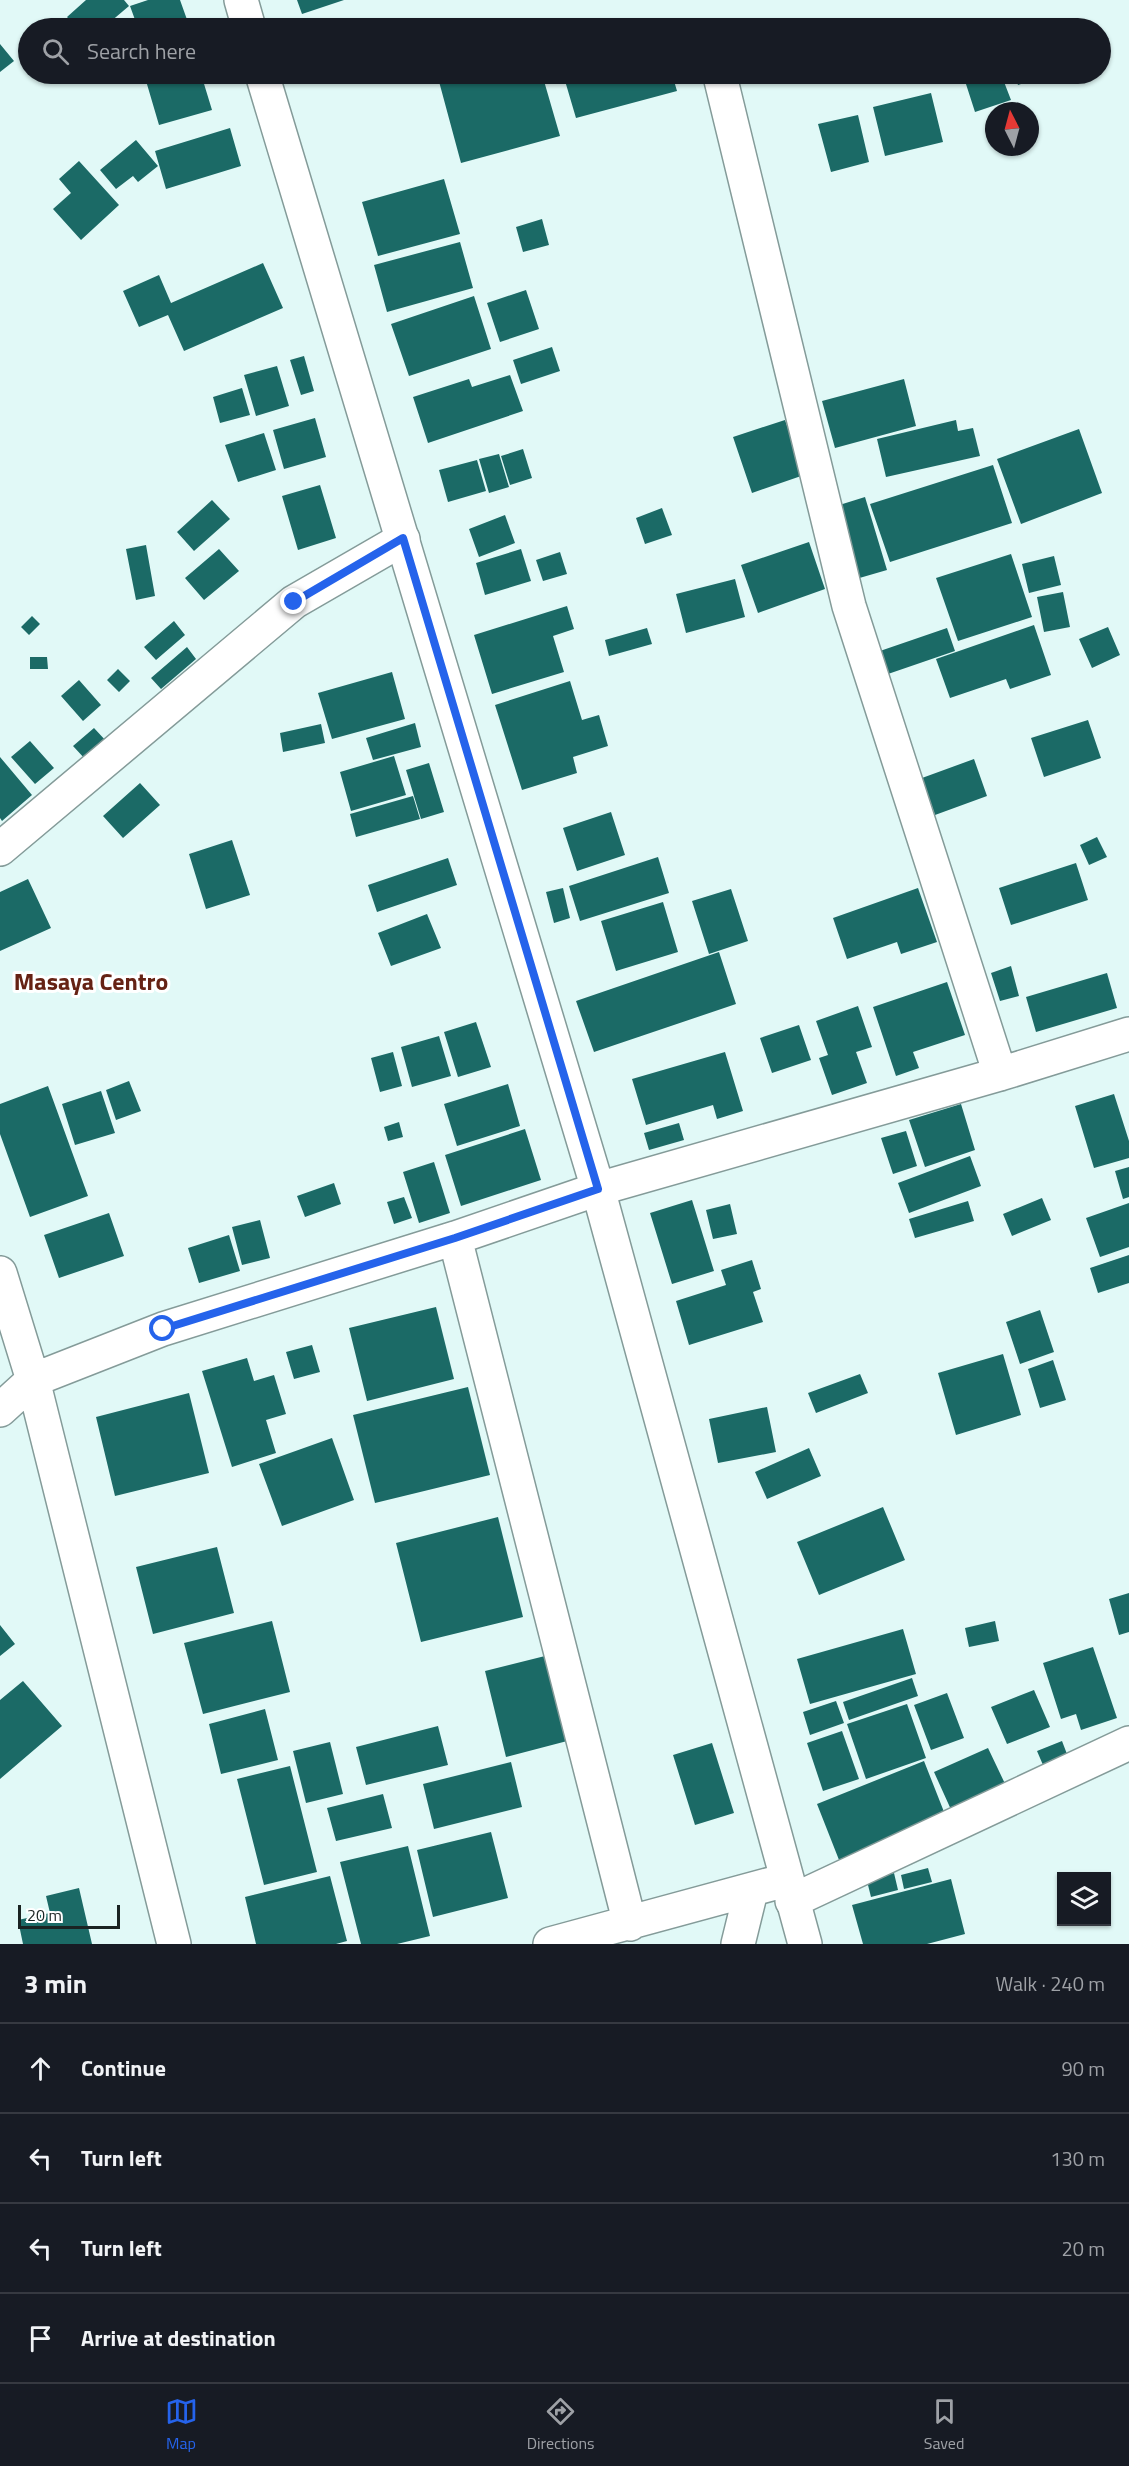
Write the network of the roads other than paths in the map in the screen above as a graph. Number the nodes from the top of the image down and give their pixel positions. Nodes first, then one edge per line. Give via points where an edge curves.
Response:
1 (241, 0) edge
2 (246, 18) edge
3 (265, 84) edge
4 (722, 84) edge
5 (403, 538) junction
6 (0, 849) edge
7 (1129, 1034) edge
8 (1000, 1074) junction
9 (598, 1189) junction
10 (455, 1238) junction
11 (0, 1273) edge
12 (33, 1380) junction
13 (0, 1410) edge
14 (1129, 1743) edge
15 (789, 1890) junction
16 (751, 1891) junction
17 (630, 1924) junction
18 (174, 1944) edge
19 (550, 1944) edge
20 (738, 1944) edge
21 (805, 1944) edge

1 - 2 street
3 - 5 street
4 - 8 street via 849,606
5 - 6 street via 294,602
5 - 9 street
7 - 8 street
8 - 9 street
9 - 10 street
9 - 15 street
10 - 12 street via 163,1329
10 - 17 street
11 - 12 street
12 - 13 street
12 - 18 street
14 - 15 street
15 - 16 street
15 - 21 street
16 - 17 street
16 - 20 street
17 - 19 street

